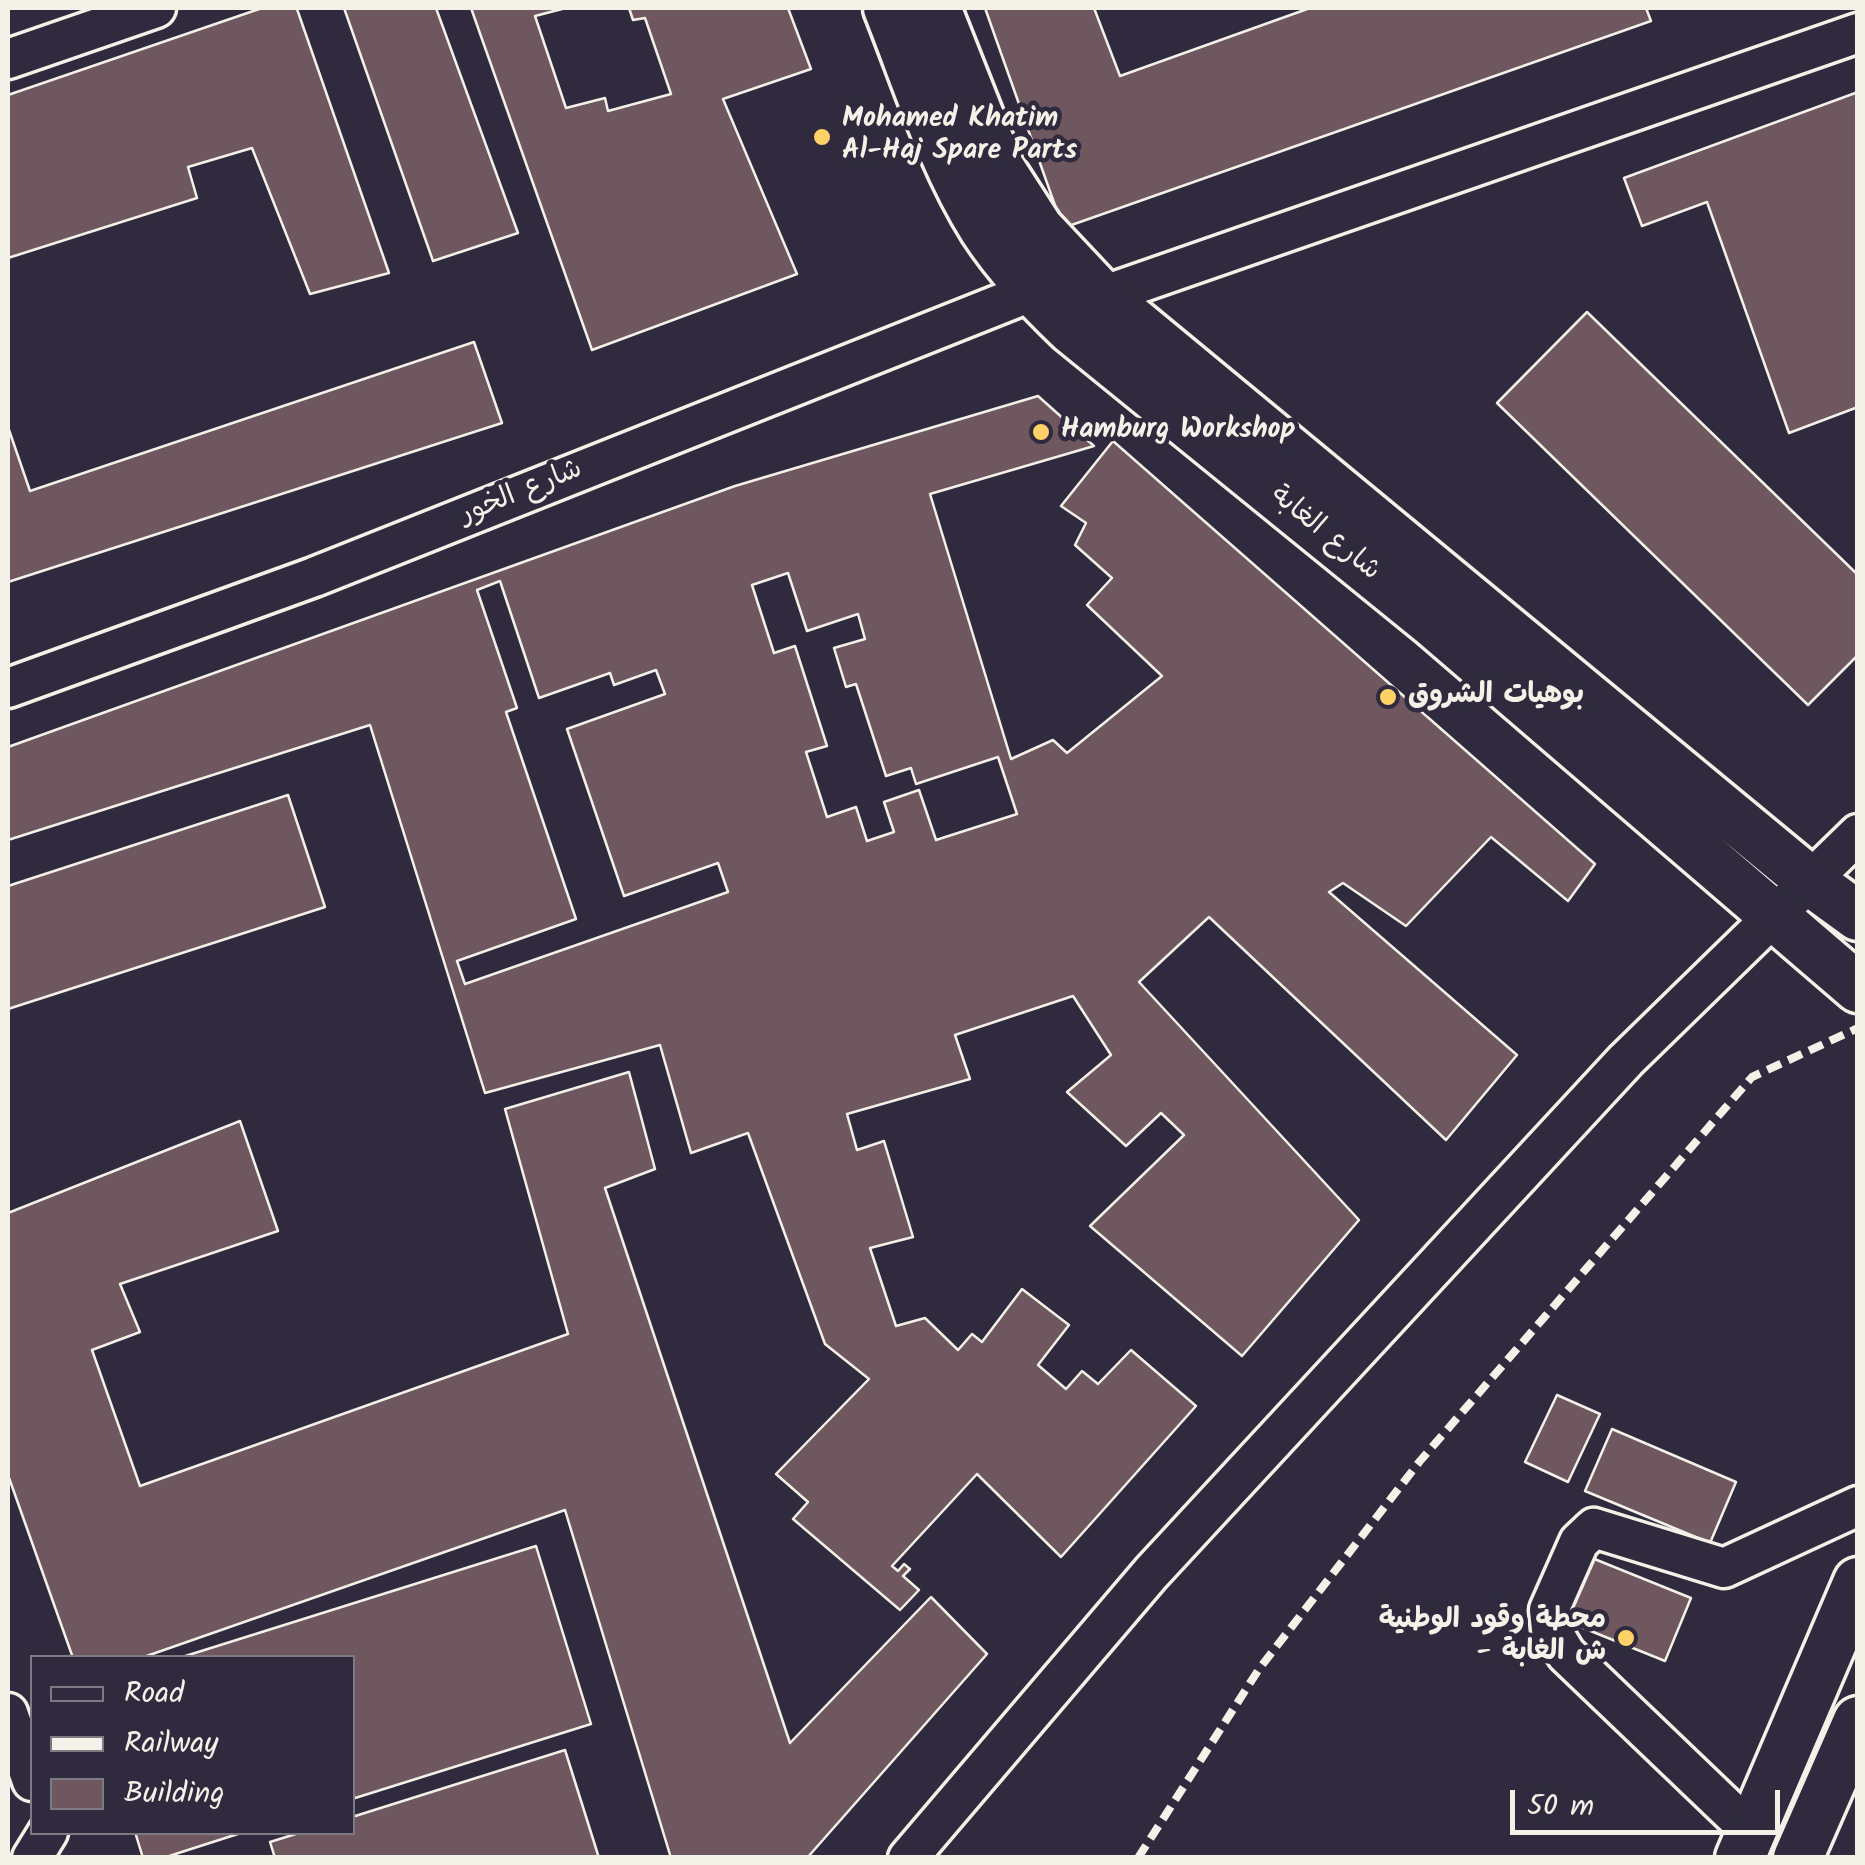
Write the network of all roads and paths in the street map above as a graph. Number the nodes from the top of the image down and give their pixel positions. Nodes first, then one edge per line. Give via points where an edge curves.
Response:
1 (156, 8) edge
2 (888, 8) edge
3 (936, 8) edge
4 (1858, 33) edge
5 (8, 59) edge
6 (1033, 291) junction
7 (1102, 296) junction
8 (8, 688) edge
9 (1858, 834) edge
10 (1810, 881) junction
11 (1774, 916) junction
12 (1858, 916) edge
13 (1858, 988) edge
14 (1858, 1506) edge
15 (1858, 1582) edge
16 (8, 1713) edge
17 (1858, 1721) edge
18 (30, 1776) edge
19 (48, 1835) edge
20 (1746, 1845) edge
21 (32, 1858) edge
22 (908, 1858) edge
23 (1798, 1858) edge

1 - 5 street
2 - 6 main road, شارع الغابة via 954,174 985,231
3 - 7 main road, شارع الغابة via 999,167 1039,229
4 - 7 street
6 - 8 street, شارع الخور via 314,577
6 - 11 main road, شارع الغابة via 1071,330 1432,622
7 - 10 main road, شارع الغابة
9 - 10 street
10 - 11 street
10 - 12 main road, شارع الغابة
11 - 13 main road, شارع الغابة
11 - 22 street via 1626,1060 1151,1573
14 - 20 street via 1724,1568 1594,1528 1578,1542 1548,1610 1566,1654
15 - 20 main road
16 - 18 street
17 - 23 main road
19 - 21 street

